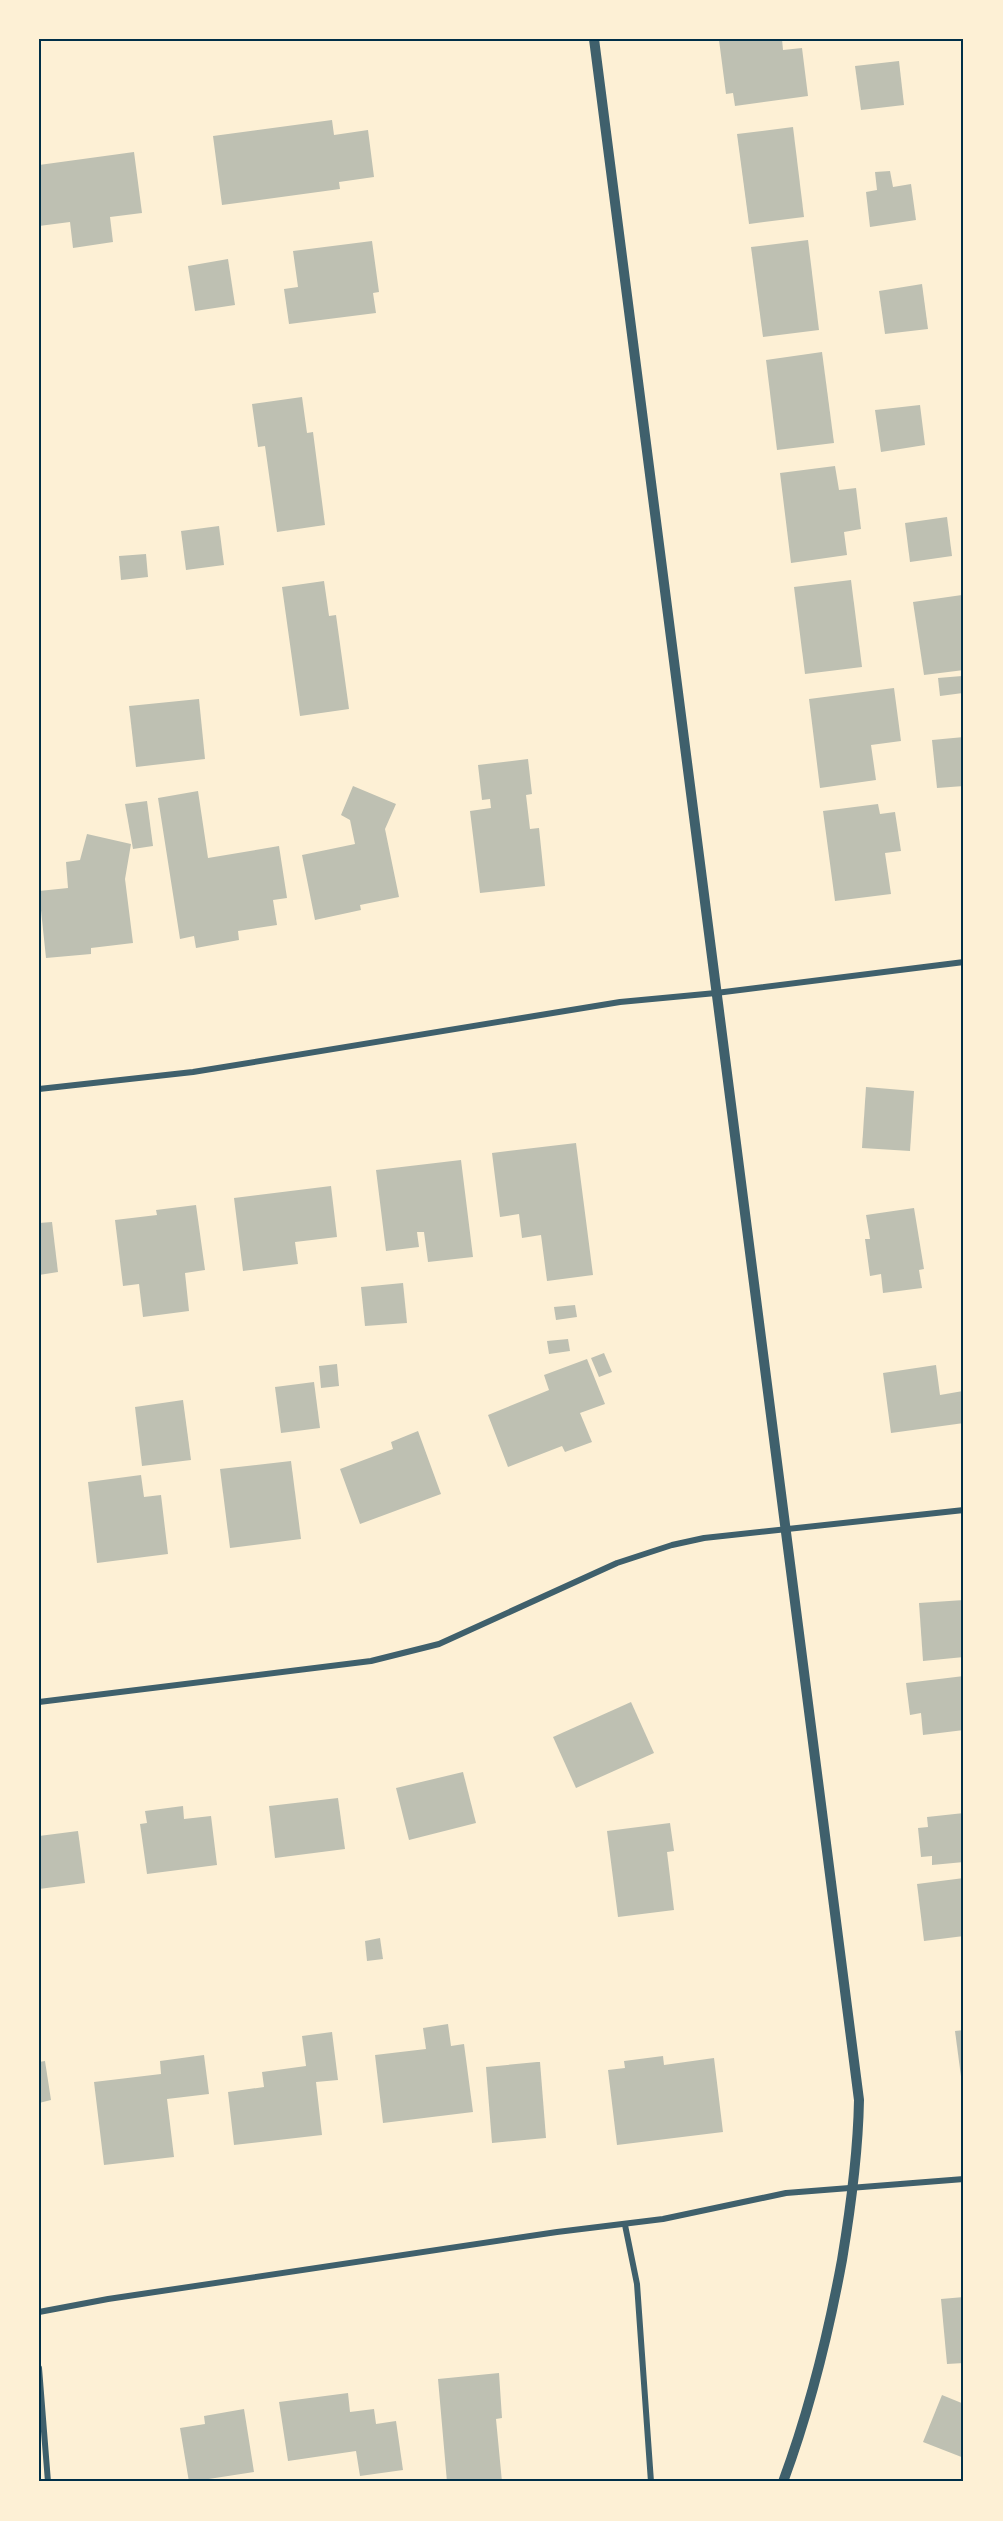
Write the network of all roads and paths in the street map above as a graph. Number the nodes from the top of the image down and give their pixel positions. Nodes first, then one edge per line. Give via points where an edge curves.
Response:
1 (594, 39) edge
2 (964, 962) edge
3 (716, 993) junction
4 (39, 1089) edge
5 (964, 1510) edge
6 (785, 1529) junction
7 (39, 1702) edge
8 (964, 2179) edge
9 (855, 2187) junction
10 (625, 2225) junction
11 (39, 2312) edge
12 (39, 2368) edge
13 (48, 2482) edge
14 (651, 2482) edge
15 (783, 2482) edge

1 - 3 street
2 - 3 street
3 - 4 street via 620,1002 193,1072
3 - 6 street
5 - 6 street
6 - 7 street via 672,1545 617,1563 439,1644 370,1661
6 - 9 street via 859,2100
8 - 9 street
9 - 10 street via 786,2193
9 - 15 street via 820,2370
10 - 11 street via 557,2232
10 - 14 street via 637,2284
12 - 13 street

